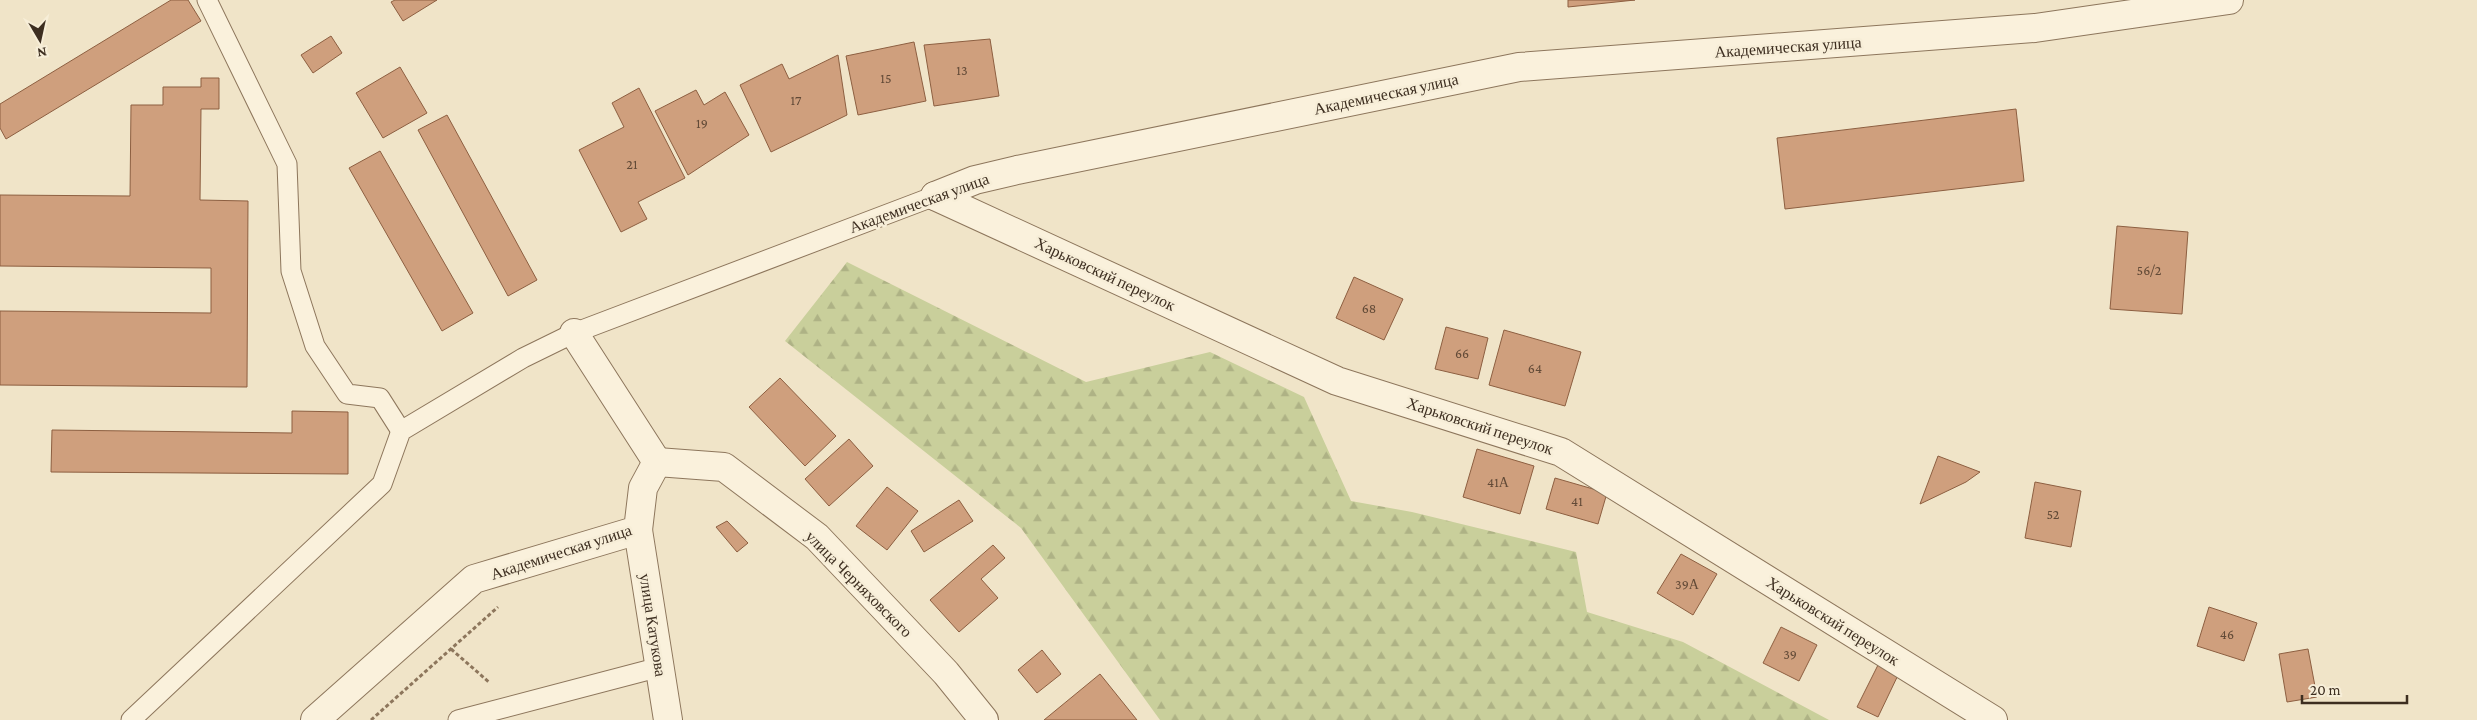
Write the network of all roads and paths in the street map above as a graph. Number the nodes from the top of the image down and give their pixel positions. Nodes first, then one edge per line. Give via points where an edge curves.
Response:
1 (207, 0) edge
2 (2229, 0) edge
3 (935, 196) junction
4 (574, 333) junction
5 (401, 431) junction
6 (657, 462) junction
7 (638, 530) junction
8 (503, 603) dead end
9 (452, 649) junction
10 (660, 667) junction
11 (515, 705) junction
12 (131, 720) edge
13 (315, 720) edge
14 (371, 720) edge
15 (458, 720) edge
16 (668, 720) edge
17 (984, 720) edge
18 (1993, 720) edge

1 - 5 lane via 287,164 291,271 315,346 347,394 380,398
2 - 3 street, Академическая улица via 2034,28 1519,67 1017,170 974,180
3 - 4 lane, Академическая улица
3 - 18 street, Харьковский переулок via 1337,381 1561,452
4 - 5 lane, Академическая улица via 523,358
4 - 6 street
5 - 12 lane via 382,484
6 - 7 street, Академическая улица via 643,488
6 - 17 street, улица Черняховского via 724,467 817,537 946,674
7 - 10 street, улица Катукова
7 - 13 street, Академическая улица via 474,579
8 - 9 path
9 - 11 path
9 - 14 path
10 - 11 lane
10 - 16 street, улица Катукова
11 - 15 lane

